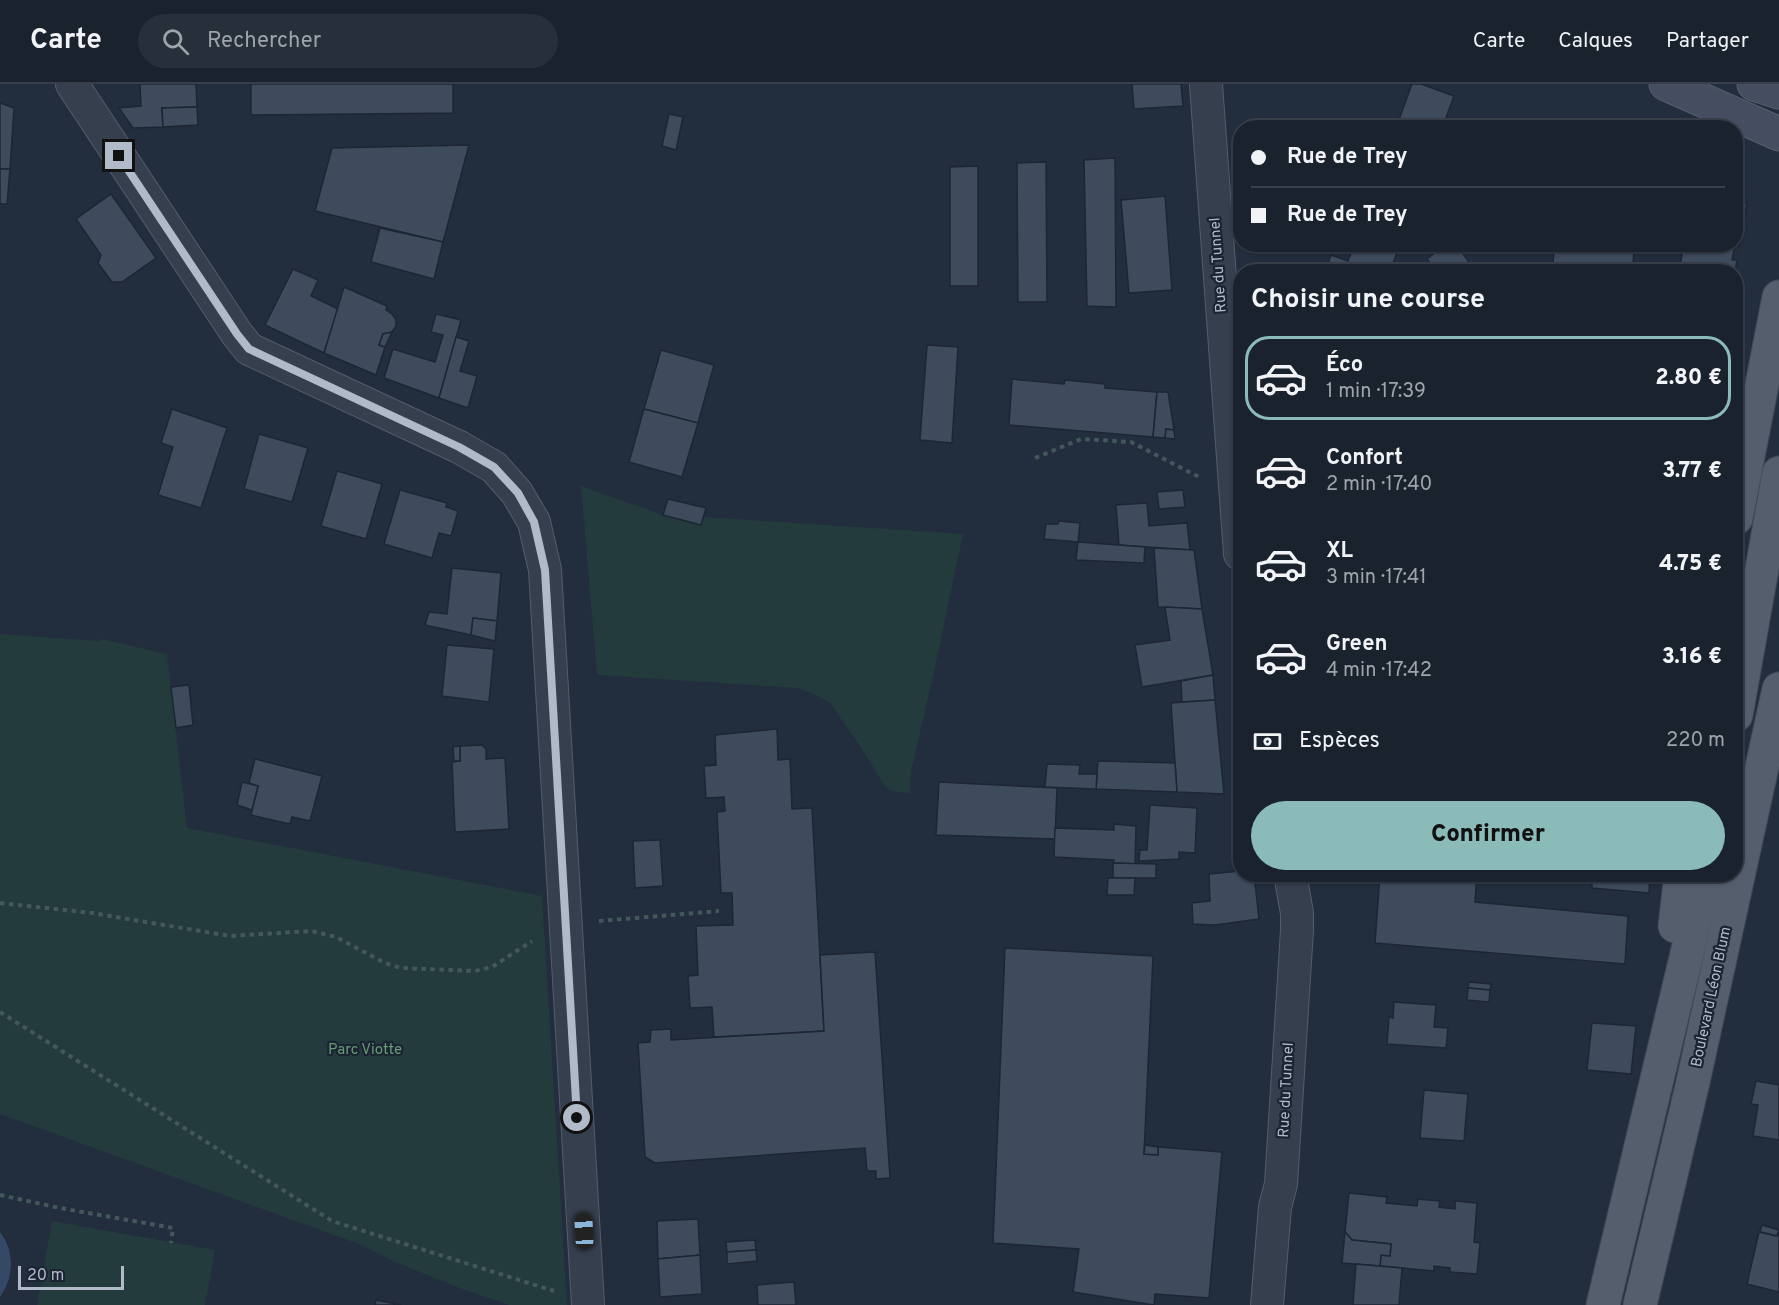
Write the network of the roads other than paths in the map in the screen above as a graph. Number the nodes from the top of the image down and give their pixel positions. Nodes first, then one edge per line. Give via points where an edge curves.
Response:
1 (72, 84) edge
2 (1206, 84) edge
3 (1666, 84) edge
4 (1754, 84) edge
5 (1779, 92) edge
6 (1779, 134) edge
7 (1779, 297) edge
8 (1233, 457) edge
9 (1779, 473) edge
10 (1743, 482) edge
11 (1743, 676) edge
12 (1779, 689) edge
13 (1770, 772) edge
14 (1743, 881) edge
15 (1291, 882) edge
16 (1681, 882) edge
17 (1705, 882) edge
18 (1706, 882) edge
19 (1743, 882) edge
20 (1656, 1078) junction
21 (1693, 1082) junction
22 (588, 1305) edge
23 (1266, 1305) edge
24 (1603, 1305) edge
25 (1640, 1305) edge

1 - 22 street via 249,349 494,467 518,493 534,522 545,570 552,931
2 - 8 street, Rue du Tunnel
3 - 6 main road
4 - 5 main road
7 - 10 main road
9 - 11 main road
12 - 13 main road, Boulevard Léon Blum
13 - 14 main road, Boulevard Léon Blum
15 - 23 street, Rue du Tunnel via 1297,930 1281,1184 1275,1207
16 - 20 main road
17 - 20 main road
18 - 21 main road
19 - 21 main road, Boulevard Léon Blum
20 - 24 main road
21 - 25 main road, Boulevard Léon Blum

